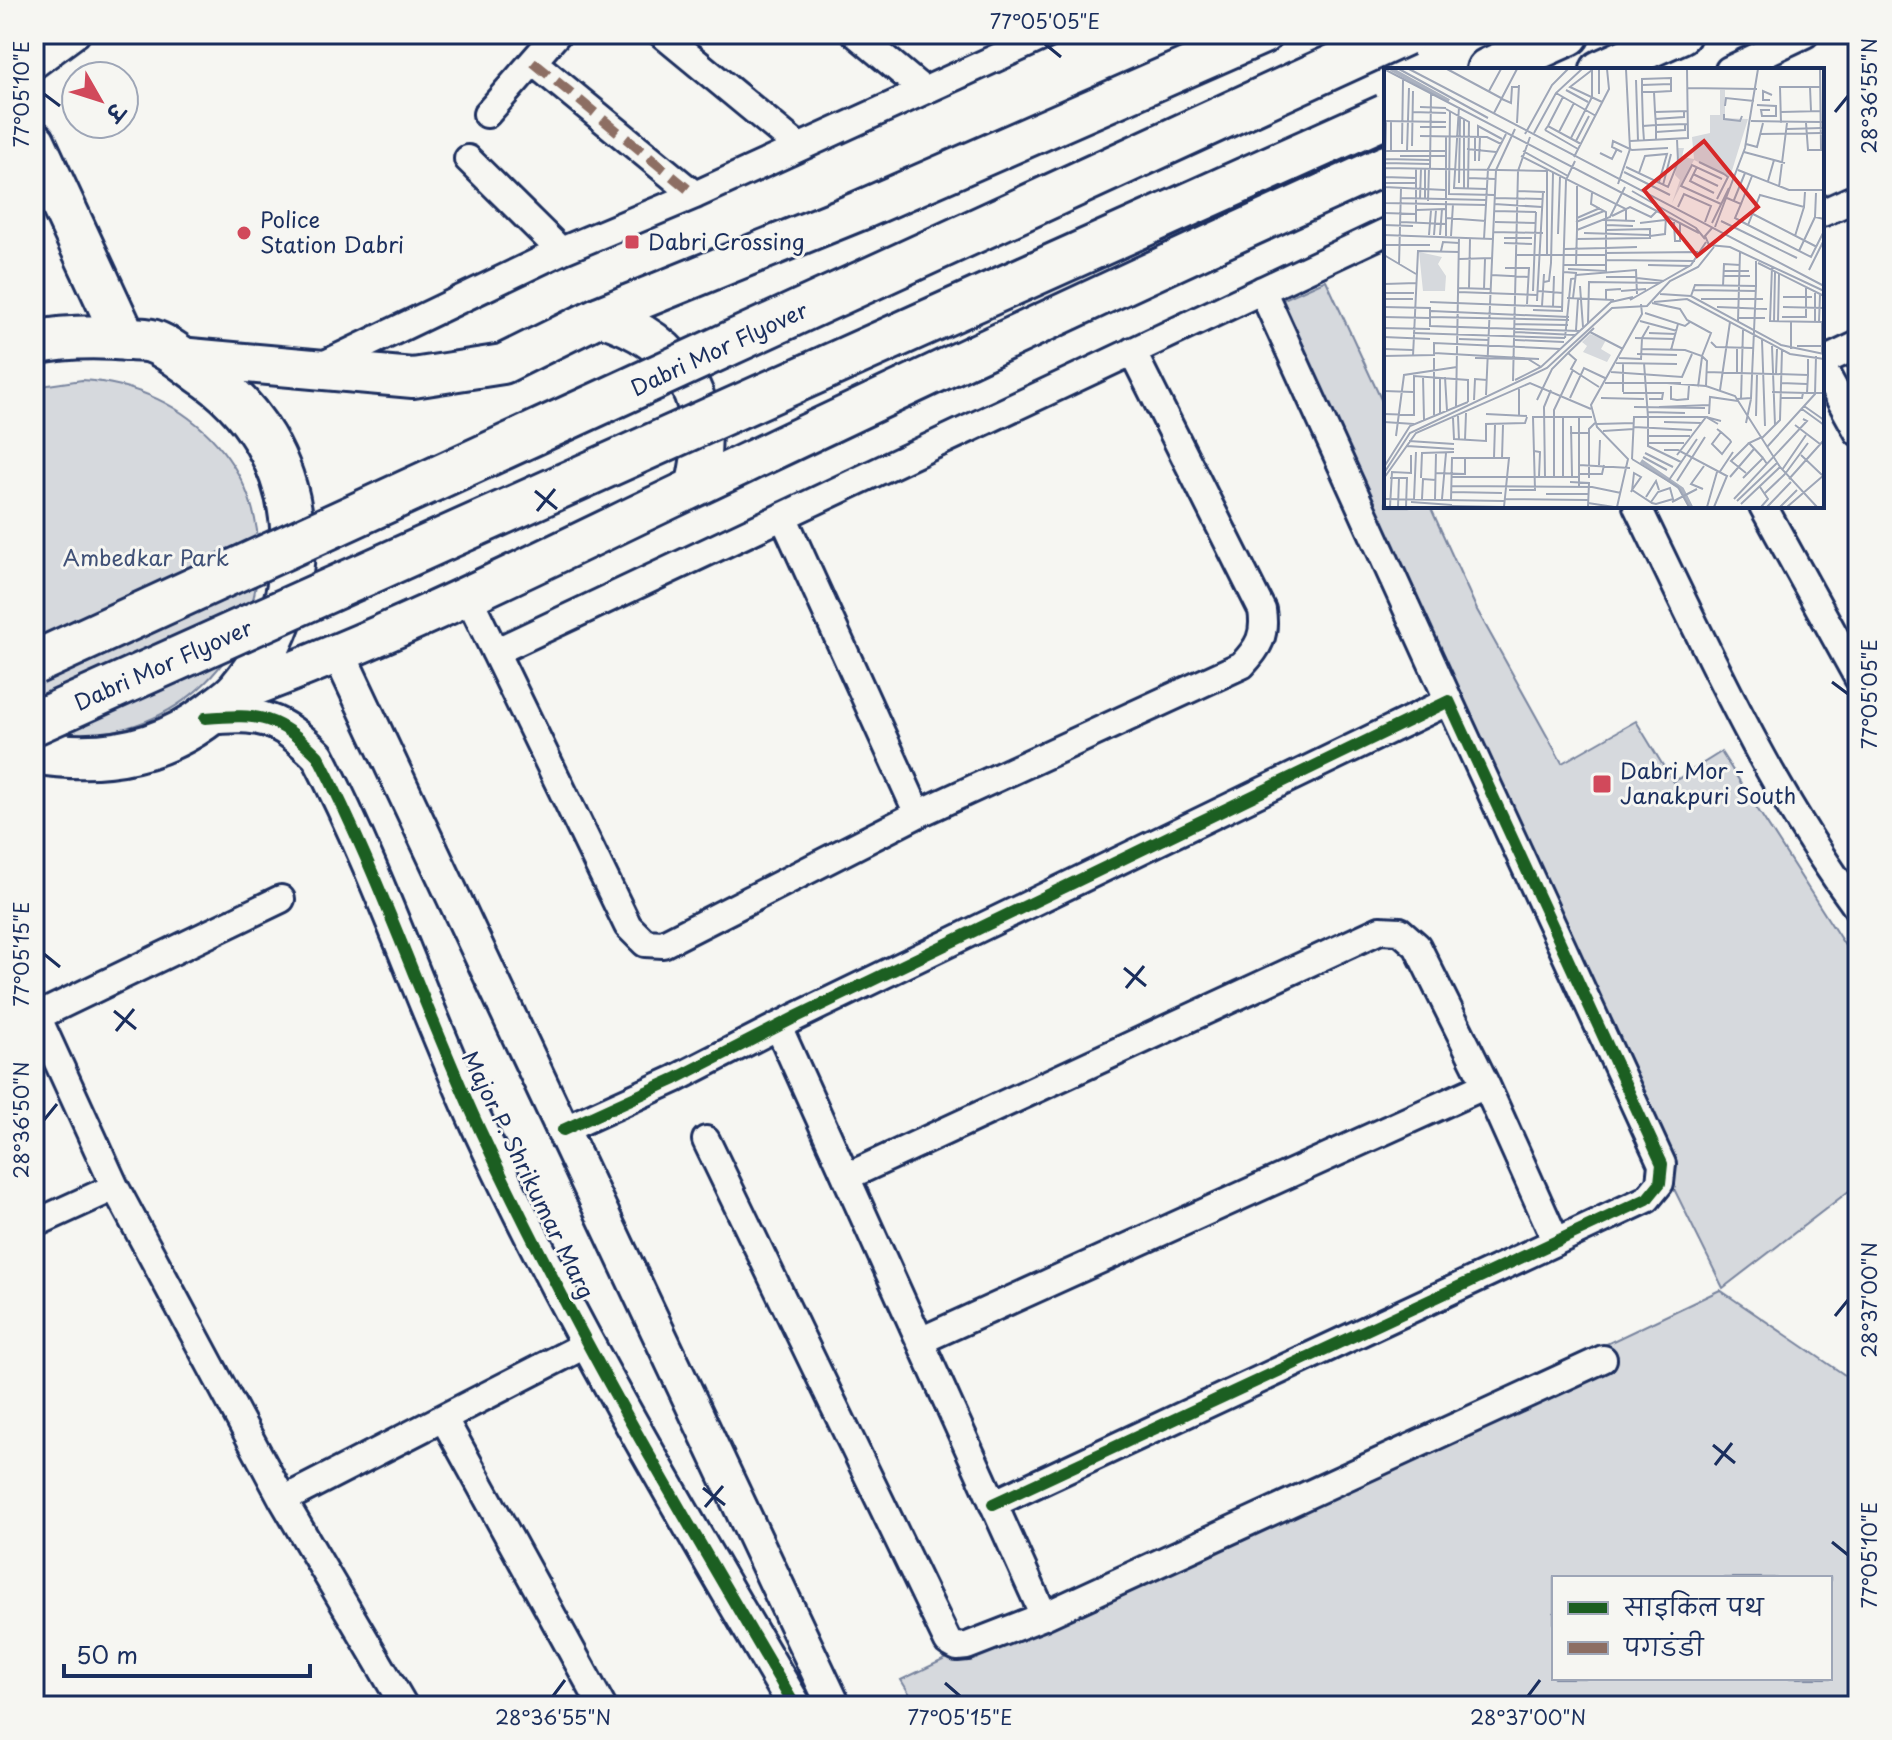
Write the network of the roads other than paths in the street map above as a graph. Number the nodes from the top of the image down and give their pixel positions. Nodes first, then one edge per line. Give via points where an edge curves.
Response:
1 (76, 34) edge
2 (557, 34) edge
3 (662, 34) edge
4 (856, 34) edge
5 (1049, 34) edge
6 (1263, 34) edge
7 (1404, 34) edge
8 (1568, 34) edge
9 (1681, 34) edge
10 (1805, 34) edge
11 (533, 62) junction
12 (34, 65) edge
13 (1492, 68) edge
14 (1604, 68) edge
15 (1733, 68) edge
16 (923, 90) junction
17 (487, 114) dead end
18 (1384, 117) edge
19 (34, 143) edge
20 (799, 147) junction
21 (468, 159) dead end
22 (1384, 166) edge
23 (695, 195) junction
24 (1858, 197) edge
25 (1824, 212) edge
26 (1384, 233) edge
27 (561, 251) junction
28 (1262, 290) junction
29 (600, 316) junction
30 (125, 339) junction
31 (34, 343) edge
32 (1858, 345) edge
33 (1132, 351) junction
34 (179, 357) junction
35 (1824, 364) edge
36 (316, 368) junction
37 (1824, 369) edge
38 (1858, 432) edge
39 (695, 487) junction
40 (1638, 508) edge
41 (1764, 508) edge
42 (783, 516) junction
43 (468, 596) junction
44 (495, 652) junction
45 (339, 654) junction
46 (34, 663) edge
47 (1858, 678) edge
48 (238, 692) junction
49 (1449, 701) junction
50 (205, 718) junction
51 (34, 723) edge
52 (45, 761) edge
53 (918, 814) junction
54 (281, 899) dead end
55 (1858, 909) edge
56 (35, 1017) edge
57 (778, 1026) junction
58 (1486, 1085) junction
59 (563, 1130) junction
60 (706, 1140) dead end
61 (846, 1177) junction
62 (115, 1187) junction
63 (34, 1224) edge
64 (1556, 1241) junction
65 (920, 1341) junction
66 (589, 1343) junction
67 (1603, 1359) dead end
68 (444, 1419) junction
69 (283, 1500) junction
70 (993, 1504) junction
71 (1044, 1616) junction
72 (404, 1706) edge
73 (602, 1706) edge
74 (795, 1706) edge
75 (834, 1706) edge

1 - 12 street
2 - 11 street
3 - 20 street
4 - 16 street
5 - 16 street
6 - 29 main road via 859,211
7 - 46 main road, Dabri Mor Flyover, bridge
8 - 13 main road
9 - 14 main road
10 - 15 street
11 - 17 street
11 - 23 street
16 - 20 street
18 - 51 main road, Dabri Mor Flyover, bridge
19 - 30 main road
20 - 23 street
21 - 27 street
22 - 39 main road
23 - 27 street
24 - 25 street
26 - 28 street
27 - 36 street
28 - 33 street
28 - 49 street
29 - 36 main road via 503,364 413,378
29 - 39 main road via 650,338 687,379 703,432
30 - 31 main road
30 - 34 main road via 153,341
32 - 35 street
33 - 42 street
33 - 53 street via 1262,610 1265,628 1258,648 1242,665
34 - 36 main road
34 - 48 main road via 244,410 269,446 286,486 294,529 293,573 283,615
37 - 38 street
39 - 43 main road
40 - 55 street via 1747,730
41 - 47 street
42 - 44 street
42 - 53 street
43 - 44 street
43 - 45 main road
44 - 53 street via 628,926 645,943 663,944
45 - 48 main road
45 - 59 street
48 - 50 main road
49 - 57 street
49 - 64 street via 1662,1164 1660,1183 1647,1199
50 - 52 main road via 140,750
50 - 66 street, Major P. Shrikumar Marg via 240,715 281,724 318,756 479,1128
54 - 56 street
56 - 62 street
57 - 59 street
57 - 61 street
58 - 61 street via 1417,946 1400,931 1380,930
58 - 64 street
58 - 65 street
59 - 75 street
60 - 71 street via 948,1642 967,1646
61 - 65 street
62 - 63 street
62 - 69 street
64 - 70 street
65 - 70 street
66 - 68 street
66 - 74 street, Major P. Shrikumar Marg
67 - 71 street
68 - 69 street
68 - 73 street
69 - 72 street
70 - 71 street

